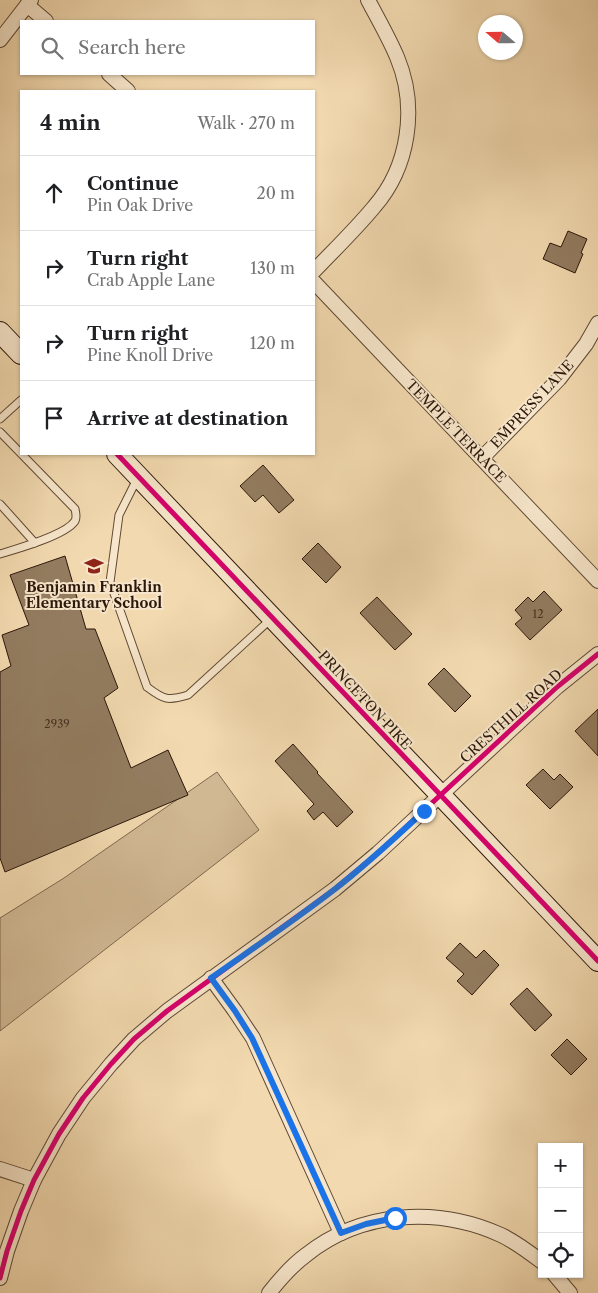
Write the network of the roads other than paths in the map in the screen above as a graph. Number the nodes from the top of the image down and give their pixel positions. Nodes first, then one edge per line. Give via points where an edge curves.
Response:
1 (368, 0) edge
2 (29, 3) edge
3 (45, 20) edge
4 (0, 40) edge
5 (110, 75) edge
6 (127, 90) edge
7 (315, 270) edge
8 (315, 283) edge
9 (598, 323) edge
10 (0, 332) edge
11 (20, 353) edge
12 (20, 401) edge
13 (0, 419) edge
14 (0, 432) edge
15 (20, 453) edge
16 (22, 455) edge
17 (118, 455) edge
18 (482, 458) junction
19 (138, 476) junction
20 (0, 504) edge
21 (35, 543) junction
22 (0, 554) edge
23 (598, 581) edge
24 (272, 618) junction
25 (598, 654) edge
26 (440, 796) junction
27 (598, 961) edge
28 (211, 978) junction
29 (0, 1170) edge
30 (34, 1180) junction
31 (341, 1233) junction
32 (538, 1259) edge
33 (0, 1278) edge
34 (557, 1278) edge
35 (269, 1293) edge
36 (570, 1293) edge

1 - 7 street via 397,57 404,79 408,108 405,142 399,165 375,207
2 - 3 street
2 - 4 street
5 - 6 street
8 - 18 street, TEMPLE TERRACE
9 - 18 street, EMPRESS LANE via 559,379
10 - 11 main road
12 - 13 lane
14 - 15 lane
16 - 21 lane via 77,515 65,530
17 - 19 main road, PRINCETON PIKE
18 - 23 street, TEMPLE TERRACE
19 - 24 main road, PRINCETON PIKE
19 - 24 lane via 119,515 110,582 148,688 160,697 173,699 188,695
20 - 21 lane
21 - 22 lane
24 - 26 main road, PRINCETON PIKE
25 - 26 street, CRESTHILL ROAD via 557,687
26 - 27 main road, PRINCETON PIKE
26 - 28 street, CRESTHILL ROAD via 335,889
28 - 30 street, CRESTHILL ROAD via 166,1011 111,1064 59,1134
28 - 31 street via 252,1038
29 - 30 street
30 - 33 street, CRESTHILL ROAD
31 - 32 street via 395,1218 446,1218 475,1224 502,1235
31 - 35 street via 306,1254
34 - 36 street

